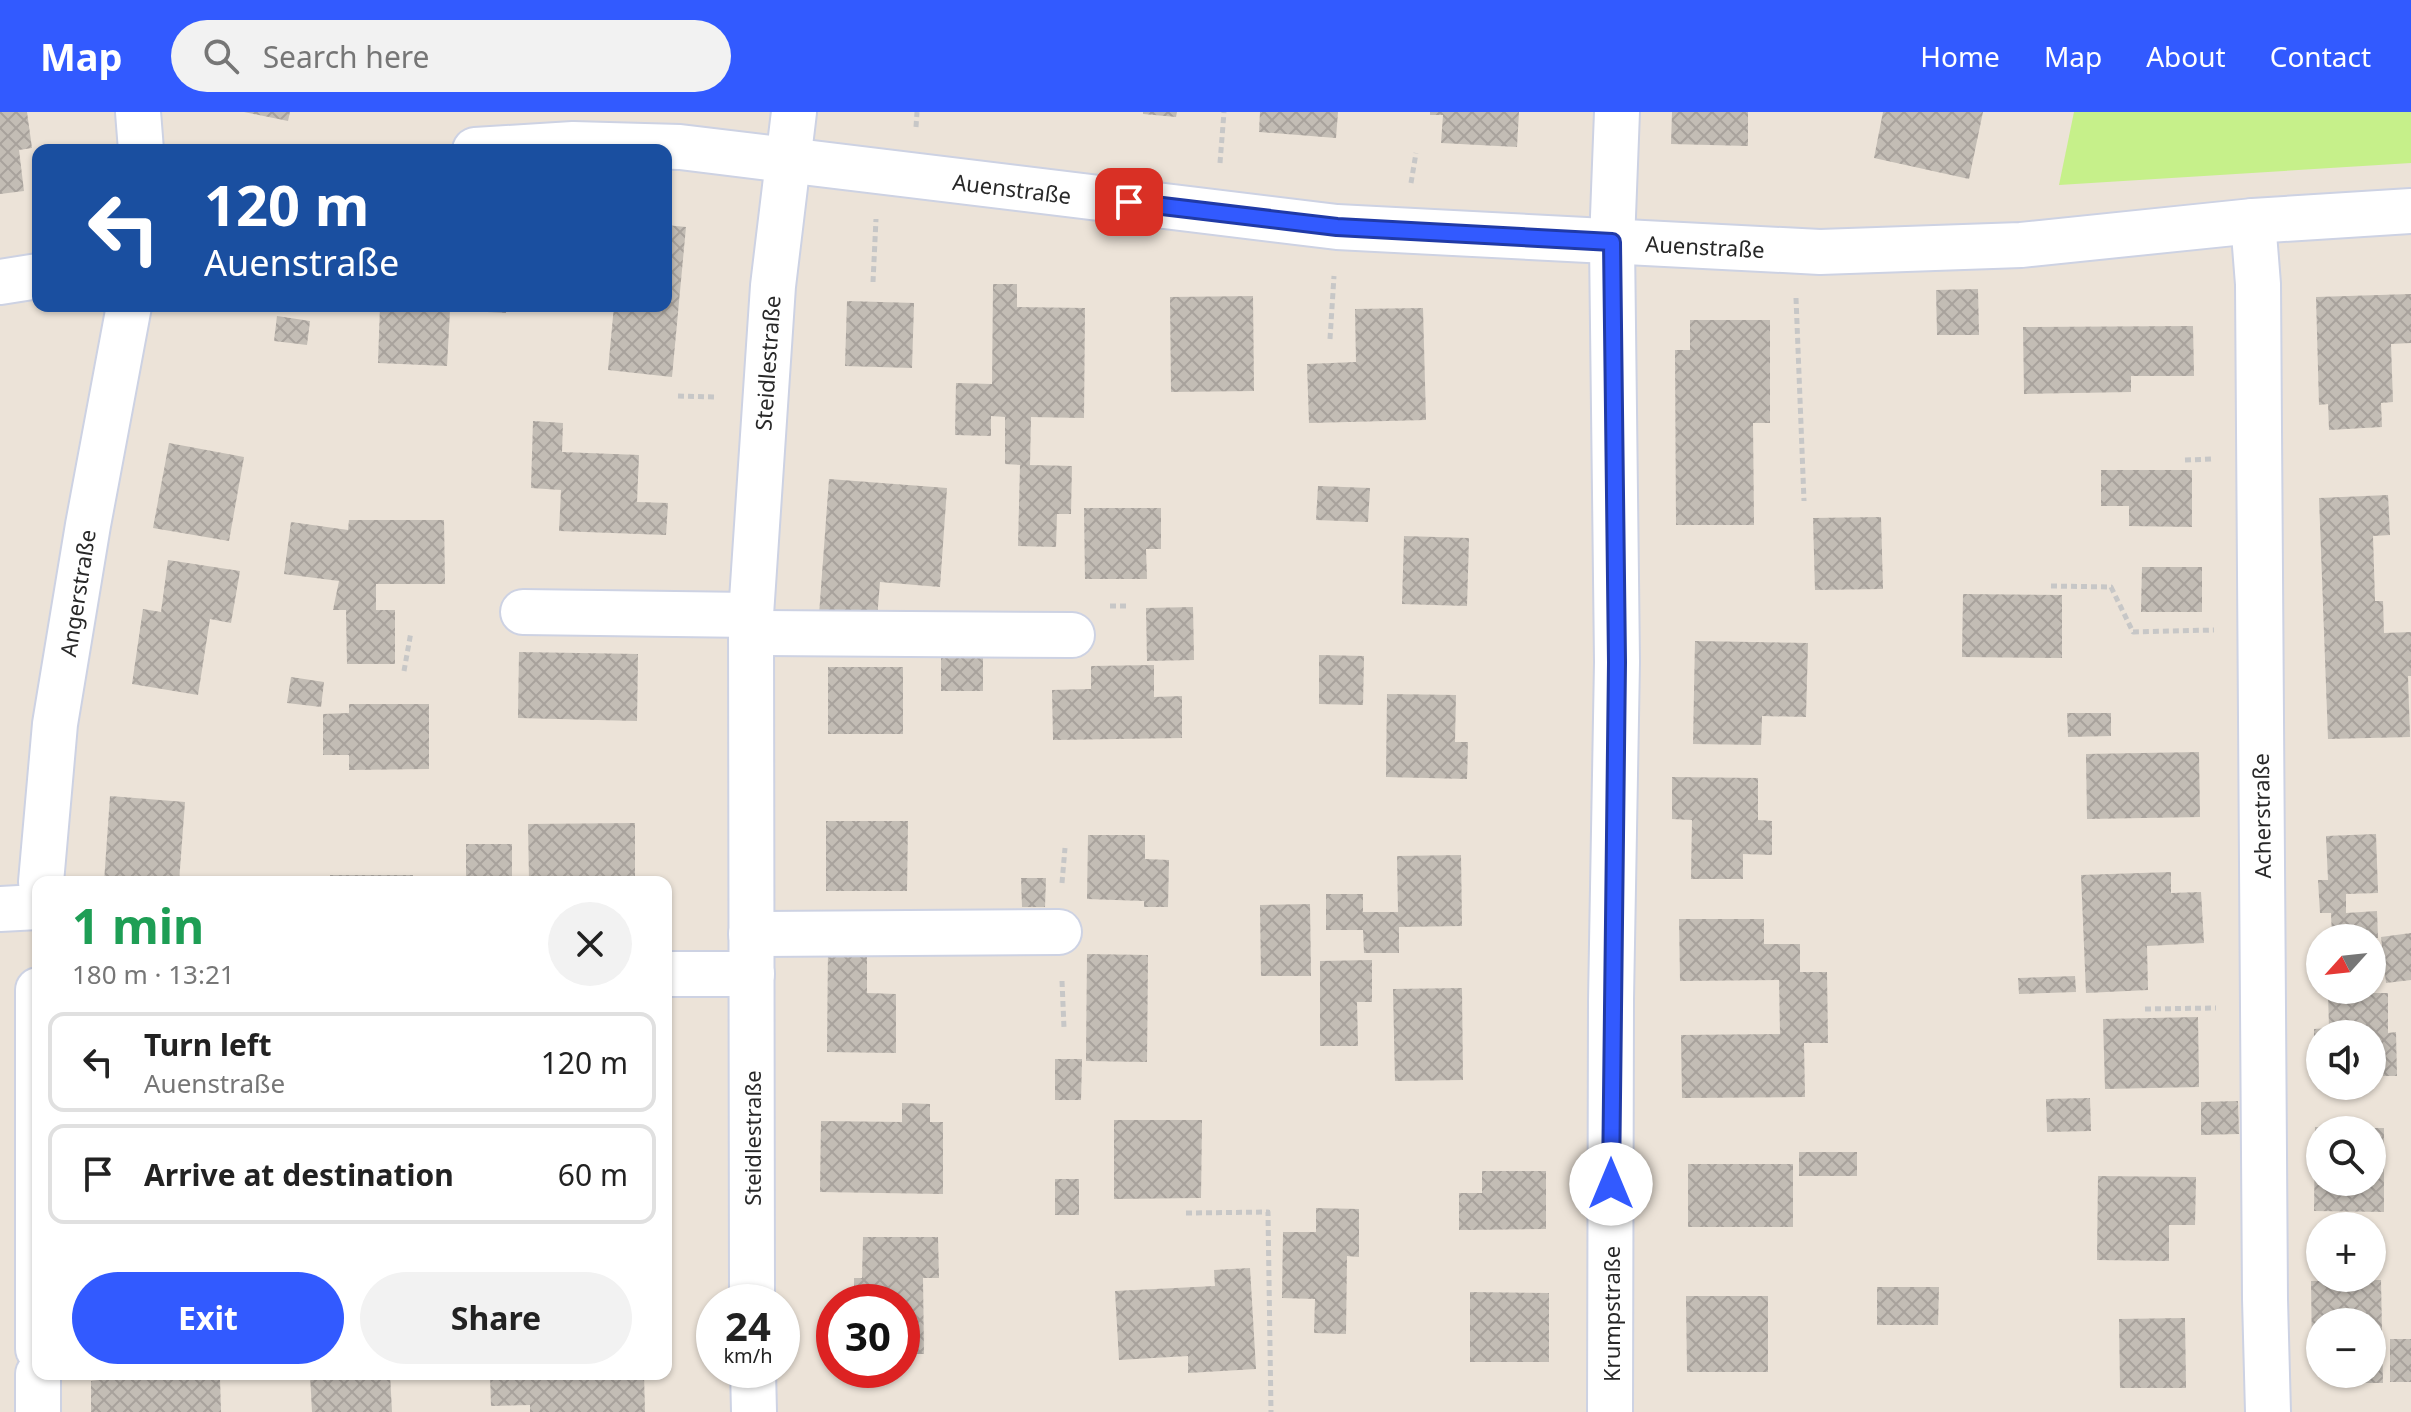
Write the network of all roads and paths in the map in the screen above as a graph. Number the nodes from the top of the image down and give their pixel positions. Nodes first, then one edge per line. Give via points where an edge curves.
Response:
1 (138, 112) edge
2 (794, 112) edge
3 (1617, 112) edge
4 (141, 144) edge
5 (672, 147) edge
6 (790, 160) junction
7 (878, 171) junction
8 (2411, 211) edge
9 (2253, 221) junction
10 (1337, 227) junction
11 (1612, 242) junction
12 (1794, 251) junction
13 (32, 277) edge
14 (0, 282) edge
15 (873, 282) dead end
16 (128, 312) edge
17 (1330, 339) dead end
18 (1804, 501) dead end
19 (2051, 586) dead end
20 (523, 612) dead end
21 (752, 624) junction
22 (2260, 629) junction
23 (411, 632) dead end
24 (1072, 635) dead end
25 (404, 671) dead end
26 (42, 876) edge
27 (32, 907) edge
28 (0, 909) edge
29 (1059, 932) dead end
30 (752, 954) junction
31 (672, 973) edge
32 (2263, 1008) junction
33 (2145, 1009) dead end
34 (1186, 1213) dead end
35 (752, 1284) edge
36 (38, 1380) edge
37 (753, 1388) edge
38 (38, 1412) edge
39 (754, 1412) edge
40 (1271, 1412) edge
41 (1610, 1412) edge
42 (2268, 1412) edge

1 - 4 street
2 - 6 street, Steidlestraße
3 - 11 street, Krumpstraße
5 - 6 street, Auenstraße
6 - 7 street, Auenstraße
6 - 21 street, Steidlestraße via 773,286
7 - 10 street, Auenstraße
7 - 15 path
8 - 9 street, Auenstraße
9 - 12 street, Auenstraße via 2021,245
9 - 22 street, Acherstraße
10 - 11 street, Auenstraße
10 - 17 path
11 - 12 street, Auenstraße
11 - 41 street, Krumpstraße via 1617,662
12 - 18 path
13 - 14 street
16 - 26 street, Angerstraße via 55,724
19 - 22 path via 2111,587 2133,632
20 - 21 street
21 - 24 street
21 - 30 street, Steidlestraße
22 - 32 street, Acherstraße
23 - 25 path
27 - 28 street
29 - 30 street
30 - 31 street
30 - 35 street, Steidlestraße
32 - 33 path
32 - 42 street, Acherstraße
34 - 40 path via 1268,1212
36 - 38 street
37 - 39 street

